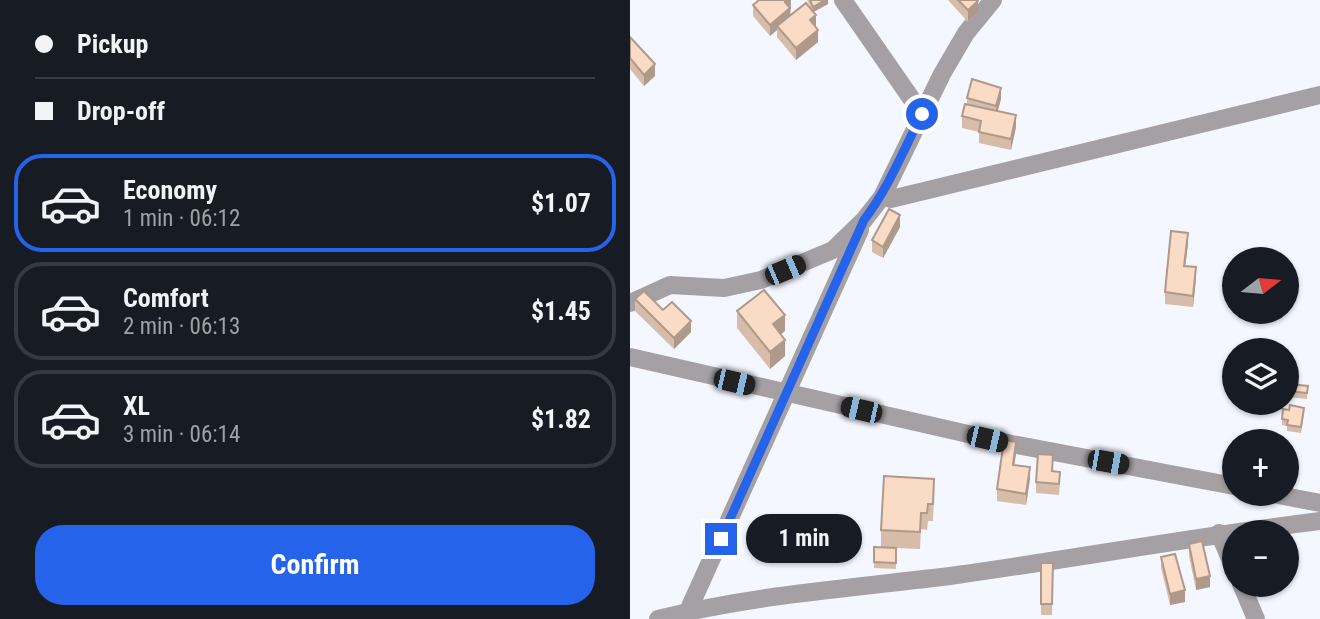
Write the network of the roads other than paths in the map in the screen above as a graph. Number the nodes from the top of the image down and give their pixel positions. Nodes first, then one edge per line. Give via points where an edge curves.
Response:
1 (843, 0) edge
2 (993, 0) edge
3 (1320, 95) edge
4 (922, 114) junction
5 (891, 199) dead end
6 (864, 220) junction
7 (630, 303) edge
8 (630, 357) edge
9 (786, 394) junction
10 (1222, 484) edge
11 (1299, 499) edge
12 (1320, 503) edge
13 (1320, 521) edge
14 (1219, 533) junction
15 (1222, 540) edge
16 (1246, 597) edge
17 (684, 615) edge
18 (657, 619) edge
19 (1255, 619) edge

1 - 4 street
2 - 4 street via 966,33
3 - 5 street
4 - 6 street via 894,175
6 - 7 street via 832,250 761,280 724,288 670,285
6 - 9 street
8 - 9 street
9 - 10 street
9 - 17 street
11 - 12 street
13 - 14 street
14 - 15 street
14 - 17 street via 958,574 753,599
16 - 19 street
17 - 18 street

